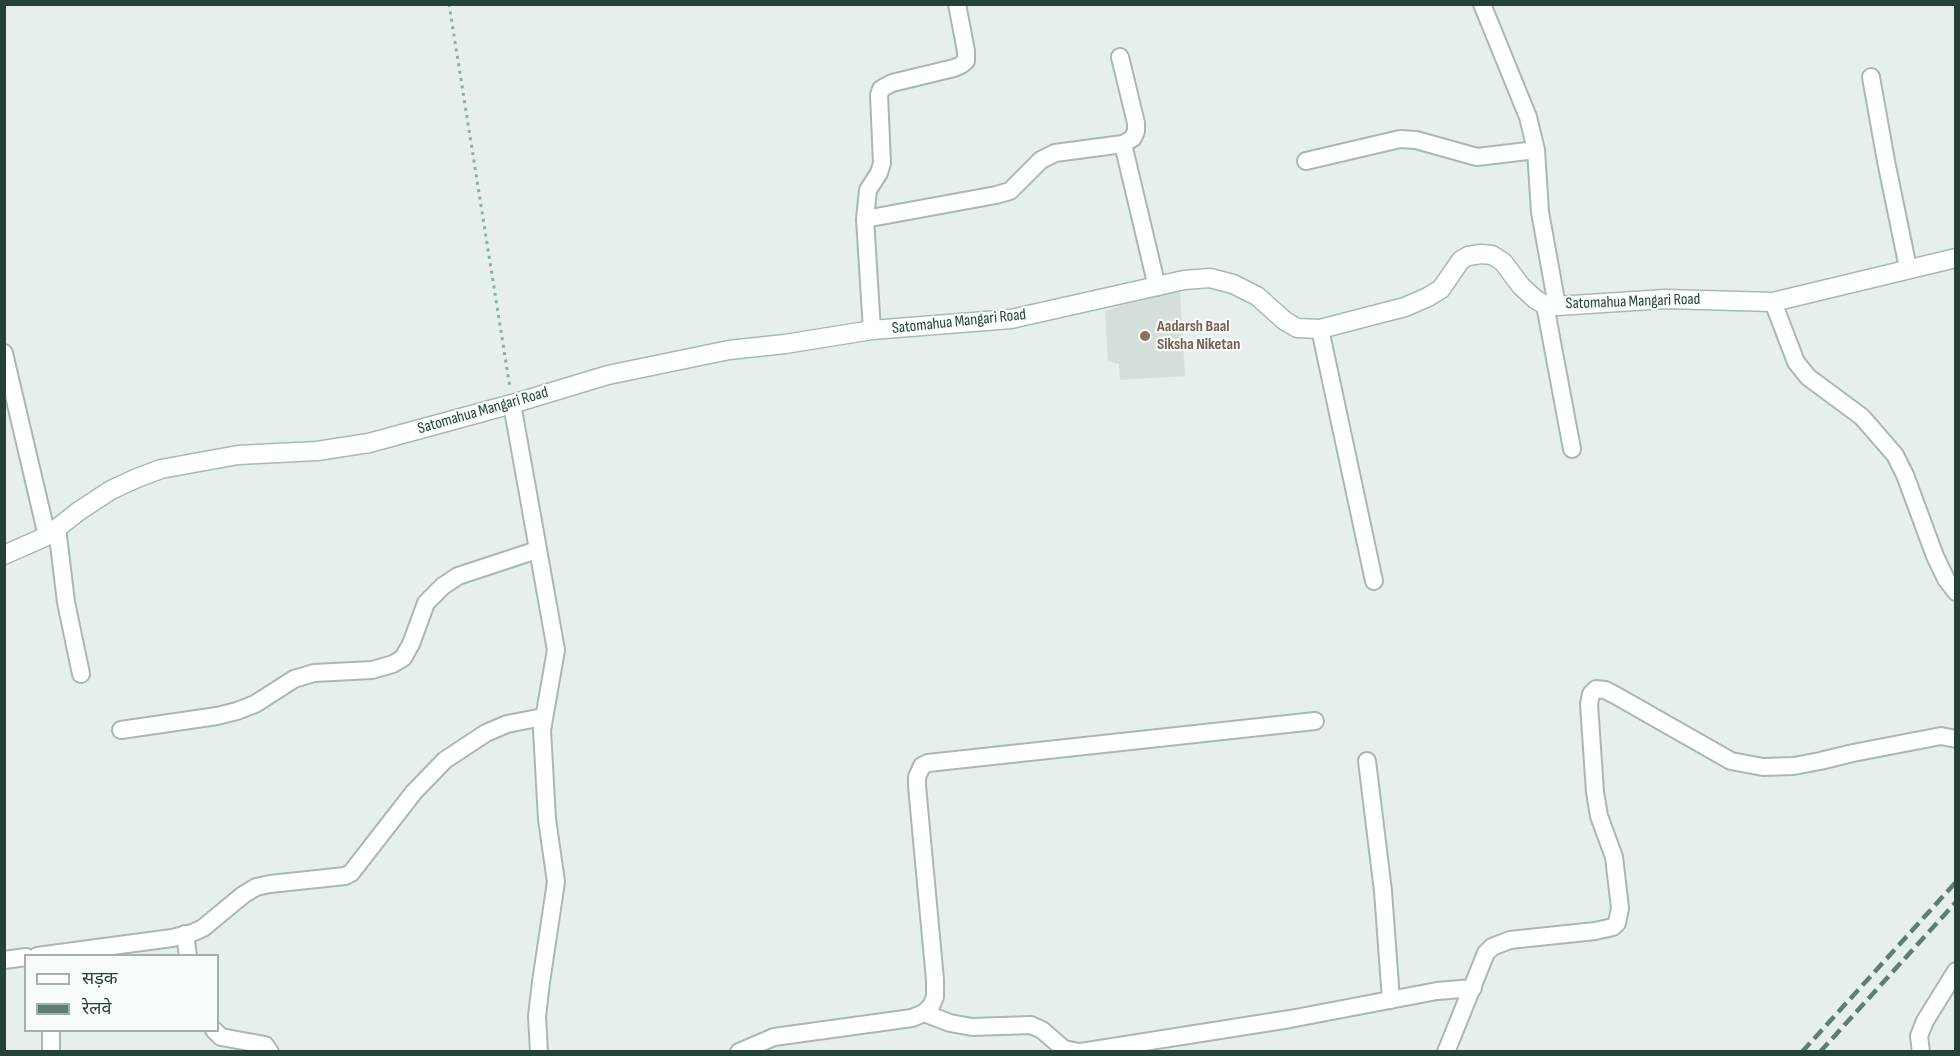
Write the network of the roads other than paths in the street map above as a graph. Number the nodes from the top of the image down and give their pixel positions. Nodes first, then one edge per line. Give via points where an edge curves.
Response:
1 (957, 4) edge
2 (1482, 4) edge
3 (1120, 57) dead end
4 (1871, 77) dead end
5 (1123, 144) junction
6 (1536, 150) junction
7 (1306, 161) dead end
8 (865, 219) junction
9 (1956, 258) edge
10 (1908, 268) junction
11 (1157, 287) junction
12 (1773, 302) junction
13 (1551, 305) junction
14 (1320, 329) junction
15 (872, 330) junction
16 (4, 353) edge
17 (512, 404) junction
18 (1572, 449) dead end
19 (52, 532) junction
20 (537, 550) junction
21 (4, 555) edge
22 (1374, 581) dead end
23 (1956, 592) edge
24 (81, 674) dead end
25 (543, 717) junction
26 (1315, 721) dead end
27 (121, 730) dead end
28 (1956, 739) edge
29 (1367, 761) dead end
30 (184, 934) junction
31 (51, 954) edge
32 (188, 954) edge
33 (24, 957) edge
34 (4, 960) edge
35 (1956, 971) edge
36 (1473, 988) junction
37 (1391, 1000) junction
38 (924, 1013) junction
39 (51, 1032) edge
40 (216, 1032) edge
41 (51, 1052) edge
42 (270, 1052) edge
43 (539, 1052) edge
44 (739, 1052) edge
45 (1080, 1052) edge
46 (1446, 1052) edge
47 (1921, 1052) edge

1 - 8 street via 966,61 880,89 882,163 868,190
2 - 6 street via 1520,94
3 - 5 street via 1136,123 1133,138
4 - 10 street
5 - 8 street via 1055,153 1041,160 1010,191
5 - 11 street
6 - 7 street via 1477,157 1400,139
6 - 13 street
8 - 15 street
9 - 10 street, Satomahua Mangari Road
10 - 12 street, Satomahua Mangari Road
11 - 14 street, Satomahua Mangari Road via 1210,278 1257,296 1297,327
11 - 15 street, Satomahua Mangari Road via 1011,319
12 - 13 street, Satomahua Mangari Road via 1666,299
12 - 23 street via 1796,362 1808,377 1862,417 1895,455 1935,556
13 - 14 street, Satomahua Mangari Road via 1535,299 1503,262 1481,254 1461,260 1441,289 1428,297 1405,307
13 - 18 street
14 - 22 street
15 - 17 street, Satomahua Mangari Road via 729,350 608,375
16 - 19 street
17 - 19 street, Satomahua Mangari Road via 369,442 317,451 238,455 161,470 111,490
17 - 20 street
19 - 21 street, Satomahua Mangari Road
19 - 24 street
20 - 25 street via 556,650
20 - 27 street via 458,576 442,586 426,603 403,658 393,664 372,670 314,673 294,679 237,711
25 - 30 street via 486,733 445,760 414,792 351,873 256,887 203,928
25 - 43 street via 547,819 556,882 540,982
26 - 38 street via 922,766 917,786 935,980 932,1006
28 - 36 street via 1941,736 1794,766 1762,766 1731,761 1616,695 1596,689 1589,704 1595,792 1614,857 1620,908 1617,924 1595,931 1498,943 1486,953
29 - 37 street
30 - 31 street
30 - 32 street
33 - 34 street
35 - 47 street via 1925,1021 1919,1036
36 - 37 street
36 - 46 street
37 - 45 street
38 - 44 street via 898,1022 774,1037
38 - 45 street via 972,1027 1031,1025 1065,1049
39 - 41 street
40 - 42 street via 221,1037 265,1045

